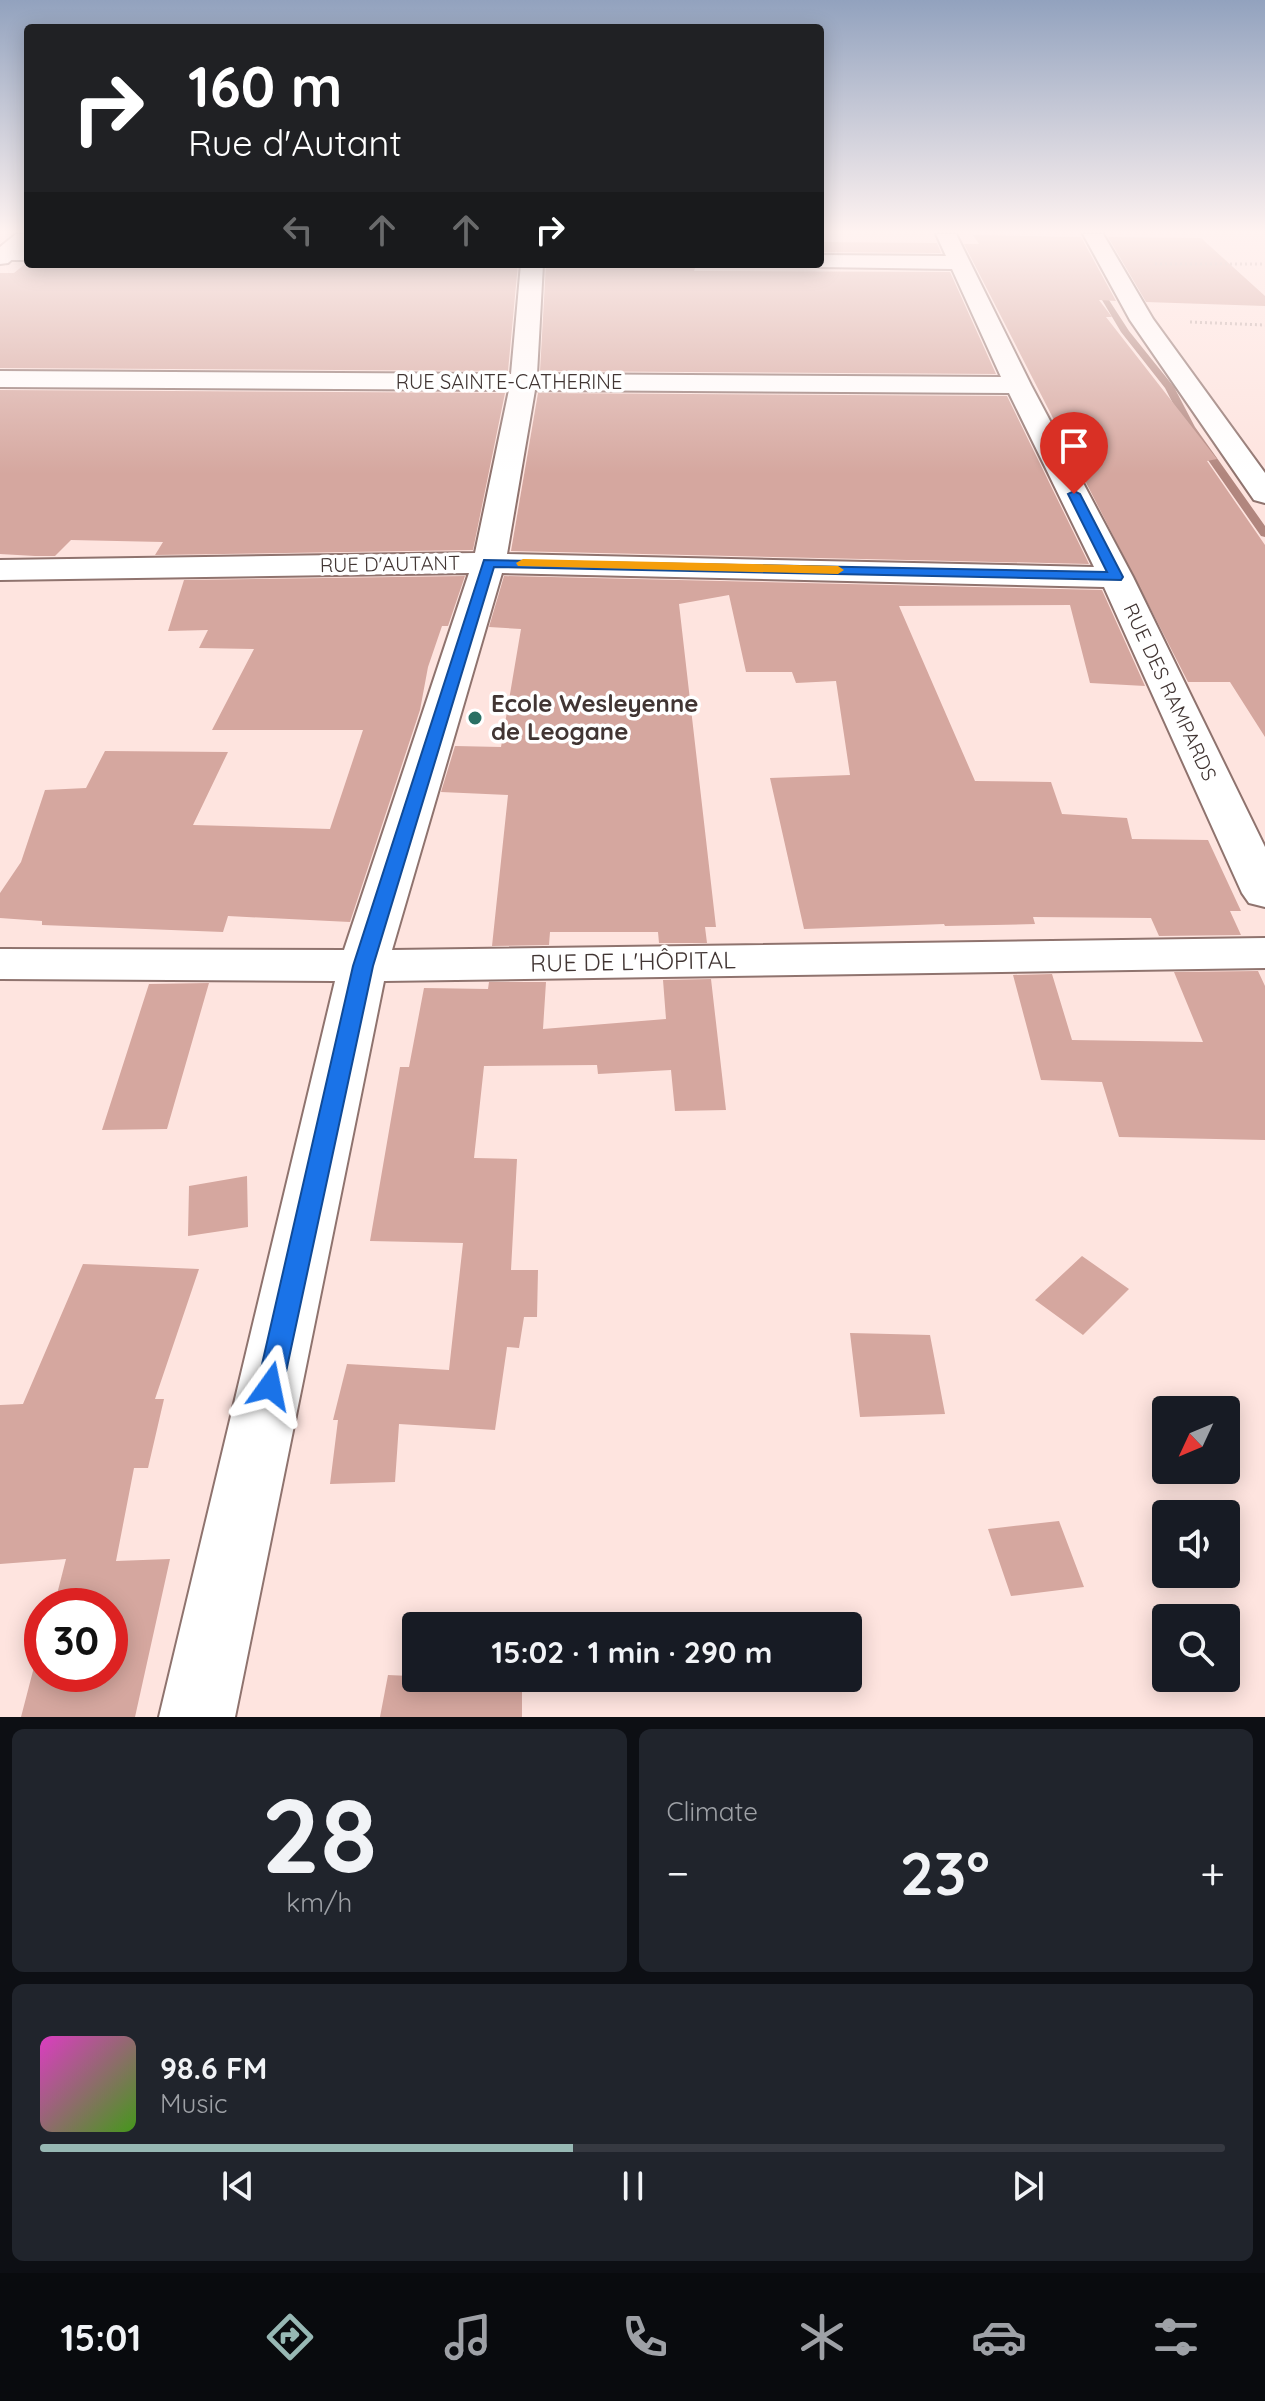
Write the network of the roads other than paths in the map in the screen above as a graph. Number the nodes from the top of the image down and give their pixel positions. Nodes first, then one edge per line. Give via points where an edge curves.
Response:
1 (528, 314) edge
2 (985, 314) edge
3 (1139, 314) edge
4 (0, 379) edge
5 (523, 383) junction
6 (1018, 385) junction
7 (1265, 494) edge
8 (489, 563) junction
9 (0, 570) edge
10 (1116, 577) junction
11 (1265, 893) edge
12 (1265, 953) edge
13 (0, 964) edge
14 (363, 966) junction
15 (197, 1717) edge

1 - 5 street
2 - 6 street, RUE DES RAMPARDS
3 - 7 street
4 - 5 street, RUE SAINTE-CATHERINE
5 - 6 street, RUE SAINTE-CATHERINE
5 - 8 street
6 - 10 street, RUE DES RAMPARDS
8 - 9 street, RUE D'AUTANT
8 - 10 street, RUE D'AUTANT
8 - 14 street
10 - 11 street, RUE DES RAMPARDS
12 - 14 street, RUE DE L'HÔPITAL
13 - 14 street, RUE DE L'HÔPITAL
14 - 15 street

